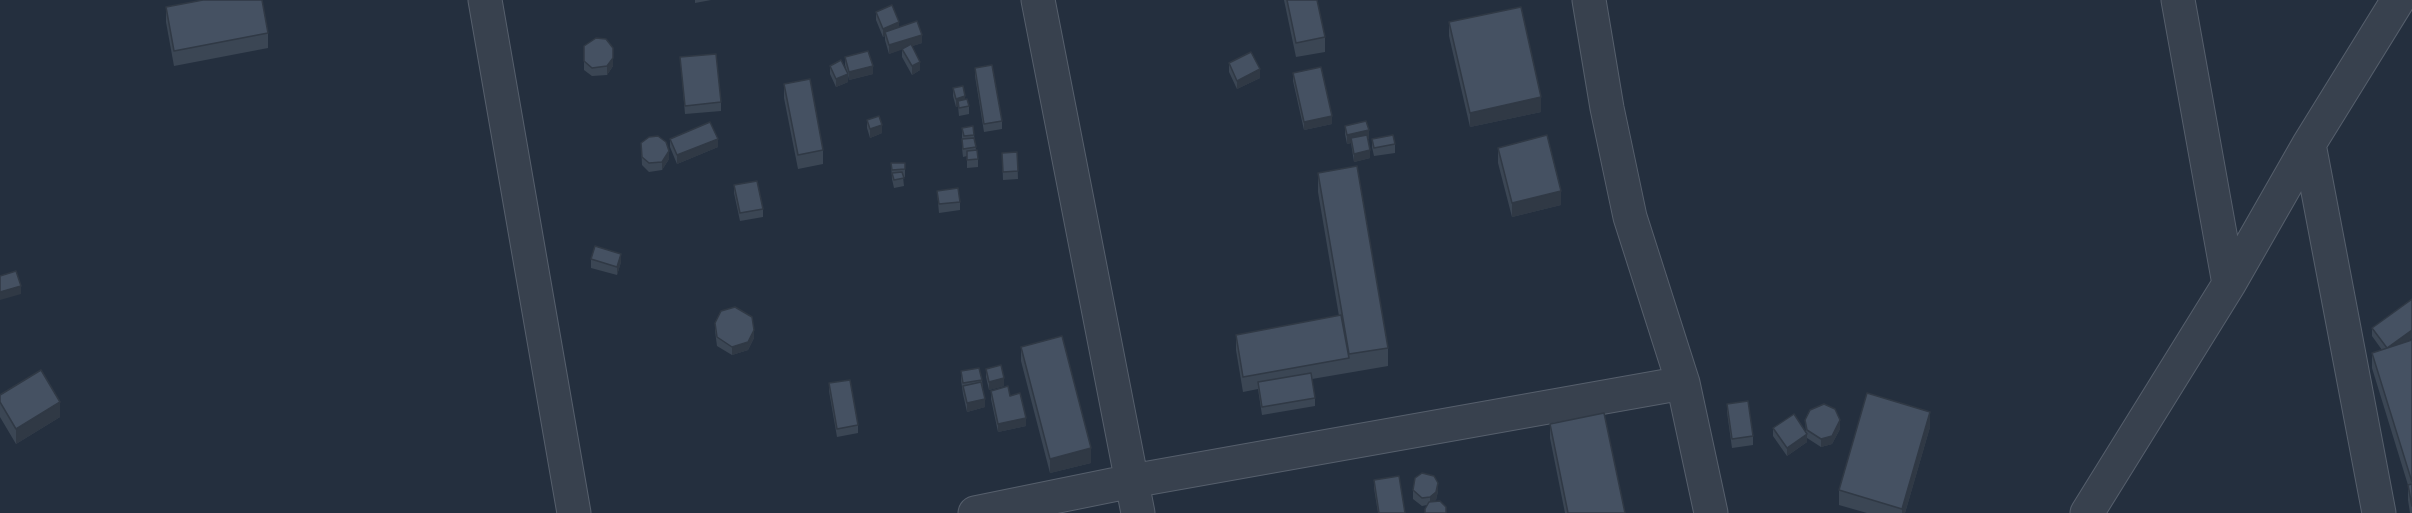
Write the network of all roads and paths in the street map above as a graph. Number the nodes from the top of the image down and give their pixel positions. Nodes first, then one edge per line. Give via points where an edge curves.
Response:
1 (485, 0) edge
2 (1038, 0) edge
3 (1589, 0) edge
4 (2178, 0) edge
5 (2398, 0) edge
6 (2309, 144) junction
7 (2229, 284) junction
8 (1683, 383) junction
9 (1132, 481) junction
10 (574, 513) edge
11 (975, 513) edge
12 (1138, 513) edge
13 (1712, 513) edge
14 (2087, 513) edge
15 (2379, 513) edge

1 - 10 street
2 - 9 street
3 - 8 street via 1630,217
4 - 7 street
5 - 6 street
6 - 7 street
6 - 15 street
7 - 14 street
8 - 9 street
8 - 13 street
9 - 11 street
9 - 12 street

